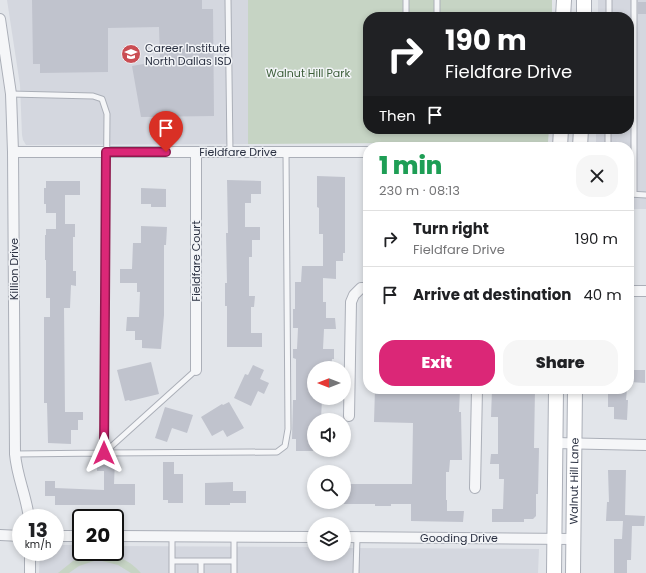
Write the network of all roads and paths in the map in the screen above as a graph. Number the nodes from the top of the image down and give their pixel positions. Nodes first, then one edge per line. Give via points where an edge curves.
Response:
1 (228, 0) edge
2 (406, 0) edge
3 (437, 0) edge
4 (564, 0) edge
5 (584, 0) edge
6 (609, 0) edge
7 (634, 0) edge
8 (406, 12) edge
9 (437, 12) edge
10 (563, 12) edge
11 (584, 12) edge
12 (609, 12) edge
13 (634, 12) edge
14 (0, 19) edge
15 (11, 94) junction
16 (13, 152) junction
17 (106, 152) junction
18 (196, 152) junction
19 (230, 152) junction
20 (286, 152) junction
21 (363, 152) edge
22 (634, 194) edge
23 (646, 195) edge
24 (363, 289) edge
25 (634, 291) edge
26 (646, 291) edge
27 (196, 370) joint
28 (477, 394) edge
29 (556, 394) edge
30 (575, 394) edge
31 (349, 413) edge
32 (555, 444) junction
33 (574, 444) junction
34 (646, 445) edge
35 (104, 453) junction
36 (15, 454) junction
37 (476, 488) dead end
38 (28, 509) edge
39 (0, 535) edge
40 (12, 536) edge
41 (124, 536) edge
42 (172, 537) junction
43 (234, 537) junction
44 (307, 537) edge
45 (351, 537) edge
46 (357, 537) junction
47 (554, 539) junction
48 (573, 539) junction
49 (30, 561) edge
50 (172, 561) junction
51 (201, 561) junction
52 (234, 561) junction
53 (30, 573) edge
54 (172, 573) edge
55 (201, 573) edge
56 (234, 573) edge
57 (356, 573) edge
58 (554, 573) edge
59 (573, 573) edge

1 - 19 lane
2 - 8 lane
3 - 9 lane
4 - 10 main road
5 - 11 main road
6 - 12 lane
7 - 13 lane
14 - 15 street, Killion Drive
15 - 16 street, Killion Drive
15 - 17 lane via 93,96 102,99 107,114
16 - 17 street, Fieldfare Drive
16 - 36 street, Killion Drive
17 - 18 street, Fieldfare Drive
17 - 35 lane
18 - 19 street, Fieldfare Drive
18 - 27 street, Fieldfare Court
19 - 20 street, Fieldfare Drive
20 - 21 street, Fieldfare Drive
20 - 35 lane via 288,429 285,446 277,452
22 - 23 lane
24 - 31 street via 354,295 351,302
25 - 26 street
27 - 35 lane
28 - 37 street
29 - 32 main road, Walnut Hill Lane
30 - 33 main road, Walnut Hill Lane
32 - 33 street
32 - 47 main road, Walnut Hill Lane
33 - 34 street
33 - 48 main road, Walnut Hill Lane
35 - 36 lane
36 - 38 street, Killion Drive via 16,470
39 - 40 street
41 - 42 street
42 - 43 street
42 - 50 lane
43 - 44 street
43 - 52 lane
45 - 46 street, Gooding Drive
46 - 47 street, Gooding Drive
46 - 57 lane
47 - 48 street, Gooding Drive
47 - 58 main road, Walnut Hill Lane
48 - 59 main road, Walnut Hill Lane
49 - 53 street
50 - 51 lane
50 - 54 lane
51 - 52 lane
51 - 55 lane
52 - 56 lane

